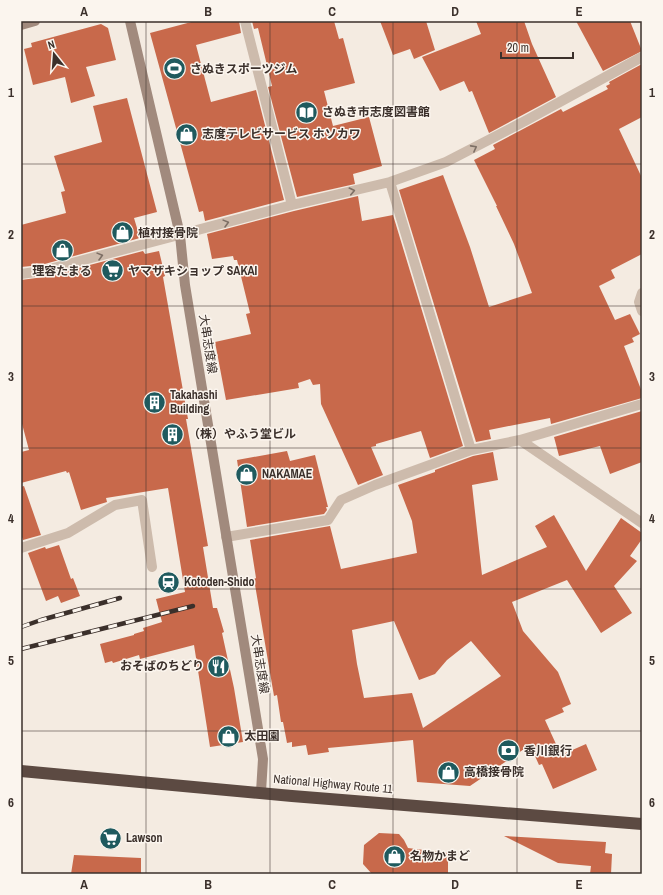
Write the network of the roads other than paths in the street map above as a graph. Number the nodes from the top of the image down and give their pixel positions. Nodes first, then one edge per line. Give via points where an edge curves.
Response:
1 (34, 21) edge
2 (130, 21) edge
3 (245, 21) edge
4 (21, 25) edge
5 (642, 57) edge
6 (390, 182) junction
7 (292, 205) junction
8 (180, 235) junction
9 (21, 274) edge
10 (642, 293) edge
11 (642, 311) edge
12 (642, 404) edge
13 (520, 440) junction
14 (471, 450) junction
15 (642, 523) edge
16 (226, 537) junction
17 (21, 548) edge
18 (152, 567) dead end
19 (21, 771) edge
20 (261, 792) junction
21 (642, 824) edge

1 - 4 main road
2 - 8 main road, 大串志度線
3 - 7 street
6 -> 5 street via 446,162
7 -> 6 street
6 - 14 street
8 -> 7 street
9 -> 8 street via 42,271
8 - 16 main road, 大串志度線 via 185,285
10 - 11 street via 639,302
12 - 13 street
13 - 14 street
13 - 15 street
14 - 16 street via 341,500 328,520
16 - 20 main road, 大串志度線 via 263,759
17 - 18 street via 68,533 115,505 142,500
19 - 20 highway, National Highway Route 11
20 - 21 highway, National Highway Route 11

